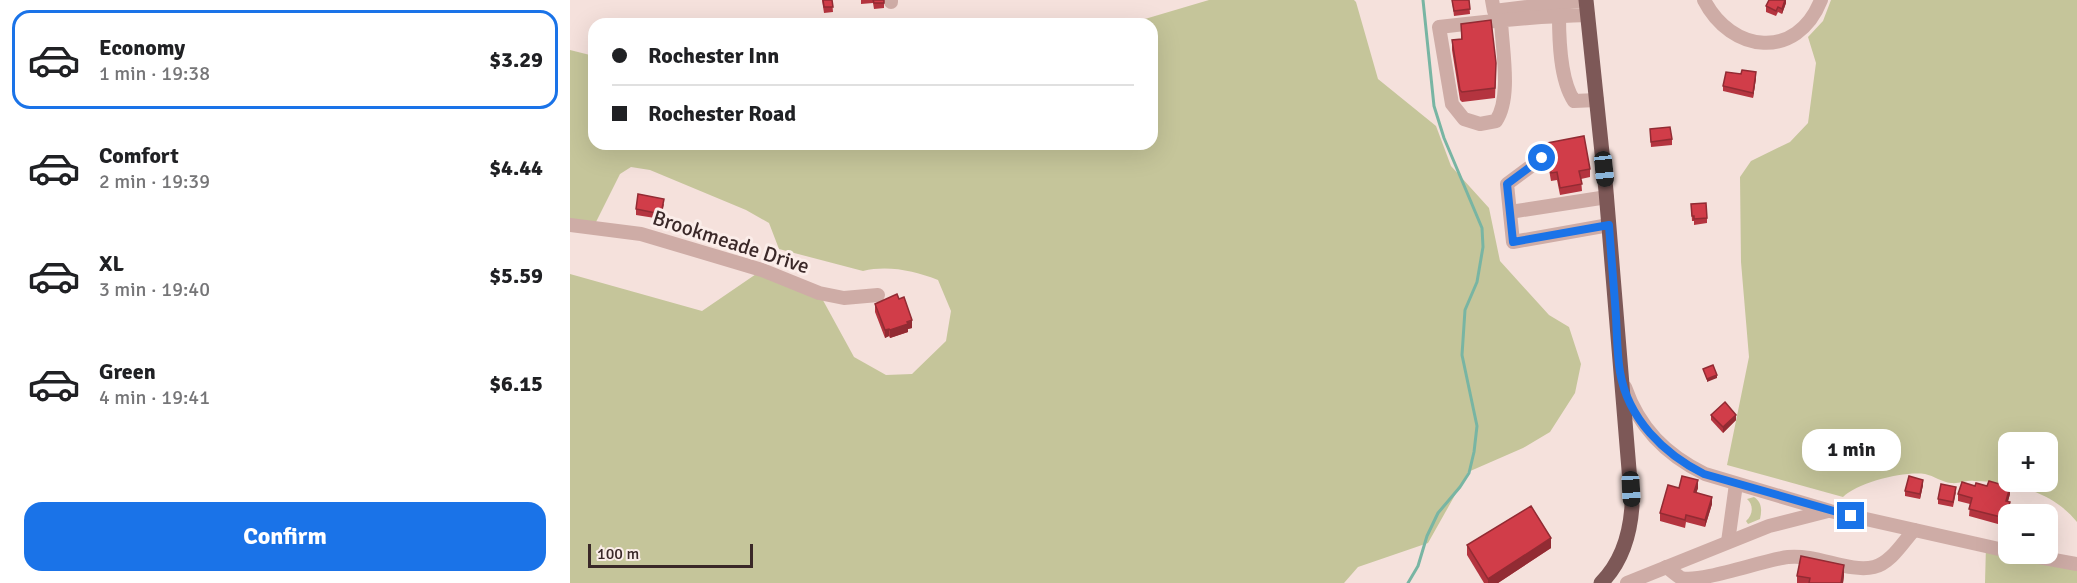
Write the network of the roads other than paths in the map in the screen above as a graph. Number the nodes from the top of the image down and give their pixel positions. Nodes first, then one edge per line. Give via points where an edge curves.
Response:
1 (1492, 0) edge
2 (1704, 0) edge
3 (1821, 0) edge
4 (1587, 5) edge
5 (1560, 6) edge
6 (1501, 20) junction
7 (1596, 100) junction
8 (1542, 158) dead end
9 (1607, 197) junction
10 (1510, 212) junction
11 (570, 225) edge
12 (1609, 225) junction
13 (878, 296) dead end
14 (1620, 373) junction
15 (1736, 484) junction
16 (1830, 511) junction
17 (1914, 530) junction
18 (1728, 542) junction
19 (1998, 549) edge
20 (2058, 561) edge
21 (2077, 564) edge
22 (1666, 567) junction
23 (1647, 579) edge
24 (1601, 583) edge
25 (1628, 583) edge

1 - 5 street via 1494,11
2 - 3 street via 1712,15 1731,33 1765,44 1796,35
4 - 5 street
4 - 7 main road
5 - 6 street
5 - 7 street via 1559,38 1568,92 1574,101
6 - 6 street via 1439,27 1452,104 1464,119 1480,124 1496,121 1503,111
7 - 9 main road
8 - 10 street via 1507,184
9 - 10 street
9 - 12 main road
10 - 12 street via 1513,242
11 - 13 street, Brookmeade Drive via 641,234 740,263 819,293 844,298
12 - 14 main road
14 - 15 street via 1638,418 1666,451 1704,474
14 - 24 main road via 1631,519 1616,566
15 - 16 street
15 - 18 street
16 - 17 street
16 - 18 street via 1769,526
17 - 19 street
17 - 22 street via 1887,560 1875,567 1860,568 1803,556 1767,561 1714,578 1683,579
18 - 22 street
20 - 21 street
22 - 23 street
23 - 25 street

